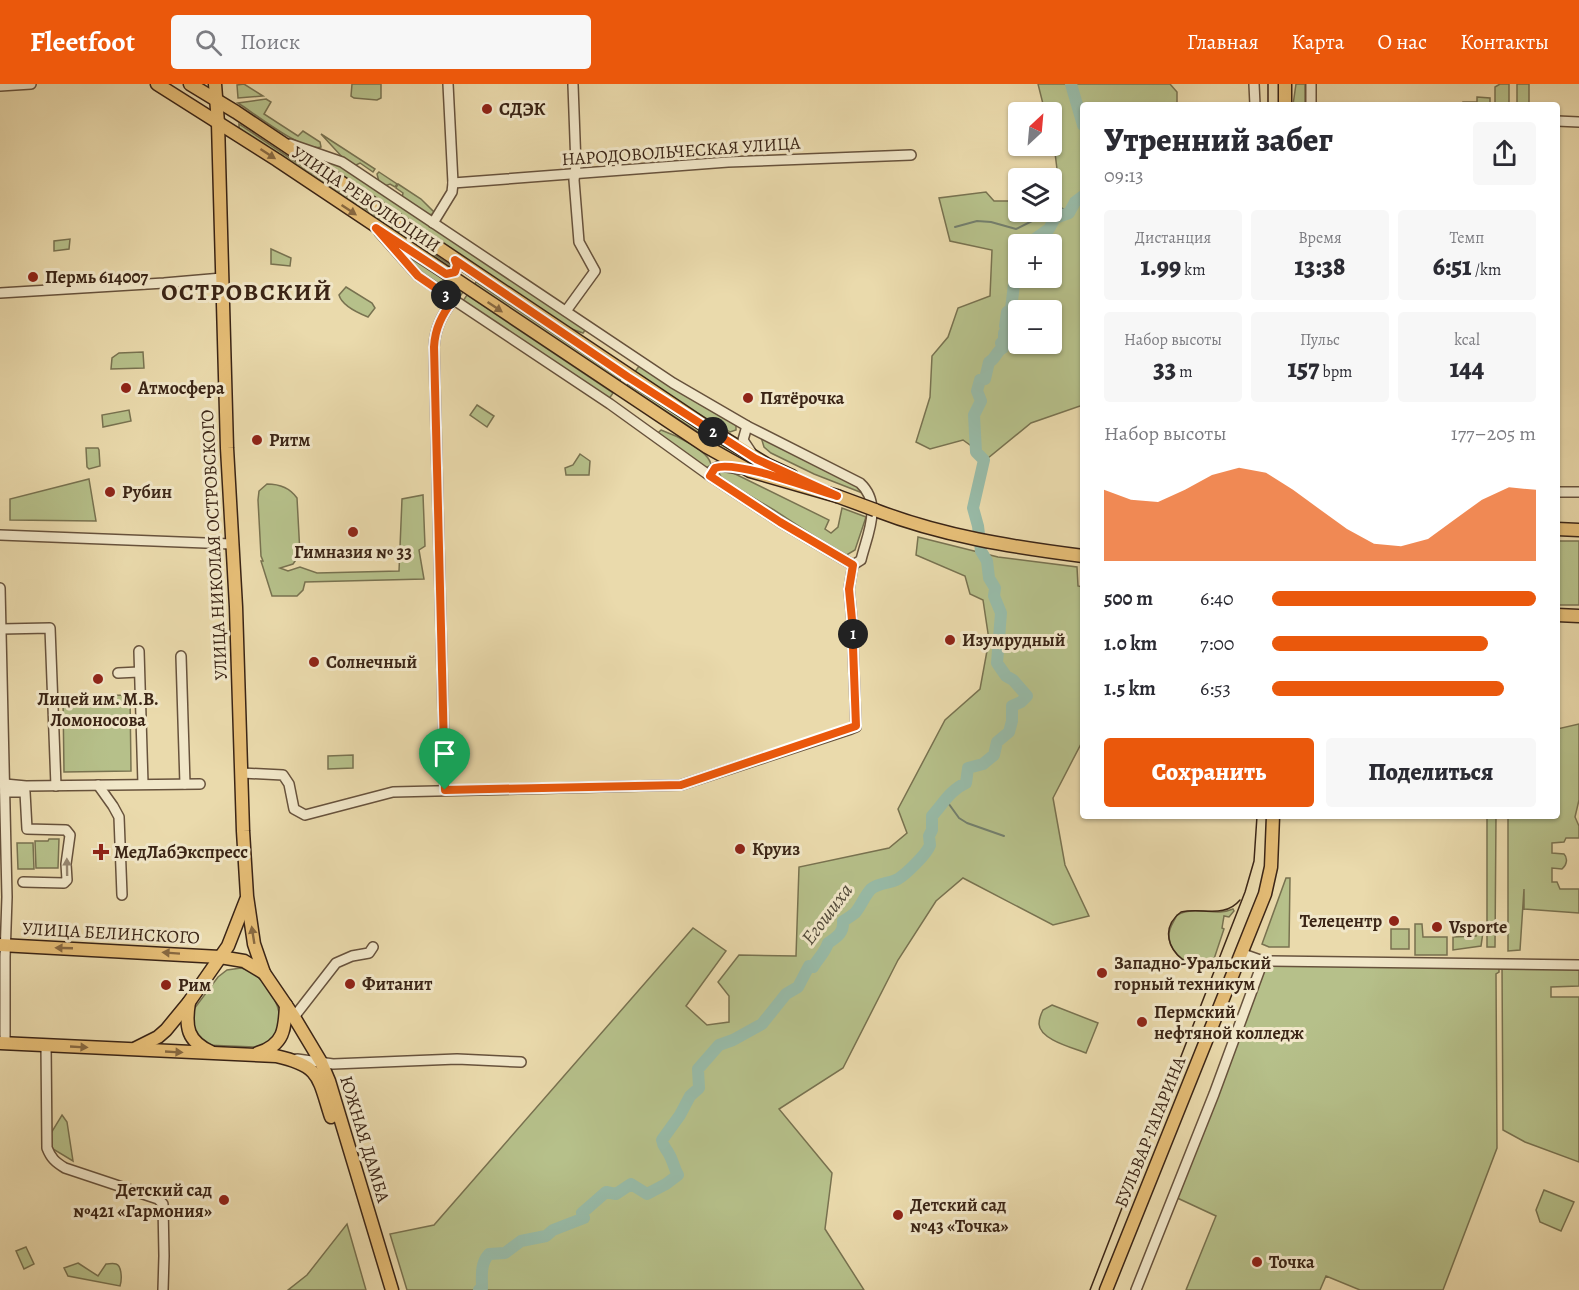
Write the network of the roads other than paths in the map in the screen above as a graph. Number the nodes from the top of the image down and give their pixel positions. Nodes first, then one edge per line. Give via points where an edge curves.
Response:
1 (31, 84) edge
2 (157, 84) edge
3 (190, 84) edge
4 (215, 84) edge
5 (448, 84) edge
6 (1254, 84) edge
7 (1285, 84) edge
8 (1311, 84) edge
9 (573, 85) edge
10 (0, 86) edge
11 (215, 99) junction
12 (1255, 102) edge
13 (1285, 102) edge
14 (1311, 102) edge
15 (1560, 121) edge
16 (1579, 122) edge
17 (218, 123) junction
18 (279, 141) junction
19 (911, 155) dead end
20 (575, 173) junction
21 (453, 183) junction
22 (433, 223) junction
23 (376, 228) junction
24 (455, 260) junction
25 (446, 274) junction
26 (222, 278) junction
27 (0, 292) edge
28 (453, 300) junction
29 (566, 311) junction
30 (745, 430) junction
31 (714, 432) junction
32 (707, 447) junction
33 (756, 459) junction
34 (750, 471) junction
35 (713, 472) junction
36 (1560, 492) edge
37 (1579, 492) edge
38 (837, 496) junction
39 (1560, 530) edge
40 (1579, 530) edge
41 (0, 535) edge
42 (231, 544) junction
43 (1080, 556) edge
44 (853, 565) junction
45 (0, 588) edge
46 (1560, 615) edge
47 (1579, 616) edge
48 (1, 629) edge
49 (139, 651) dead end
50 (181, 656) dead end
51 (139, 672) junction
52 (118, 673) dead end
53 (242, 773) junction
54 (200, 783) dead end
55 (143, 784) junction
56 (185, 784) junction
57 (98, 785) junction
58 (56, 786) junction
59 (5, 788) junction
60 (445, 790) junction
61 (1272, 819) edge
62 (23, 882) dead end
63 (122, 895) dead end
64 (247, 896) junction
65 (3, 945) edge
66 (373, 947) dead end
67 (1242, 954) junction
68 (220, 957) junction
69 (1263, 961) junction
70 (1579, 965) edge
71 (264, 973) junction
72 (189, 1002) junction
73 (286, 1005) junction
74 (294, 1017) junction
75 (2, 1043) edge
76 (46, 1045) junction
77 (134, 1049) junction
78 (215, 1053) junction
79 (250, 1055) junction
80 (276, 1056) junction
81 (321, 1062) junction
82 (520, 1062) dead end
83 (163, 1290) edge
84 (384, 1290) edge
85 (392, 1290) edge
86 (1106, 1290) edge
87 (1136, 1290) edge

1 - 10 street
2 - 17 main road, УЛИЦА РЕВОЛЮЦИИ
3 - 11 main road, УЛИЦА РЕВОЛЮЦИИ
4 - 11 main road, УЛИЦА НИКОЛАЯ ОСТРОВСКОГО
5 - 21 street
6 - 12 street
7 - 13 main road
8 - 14 street
9 - 20 street
11 - 17 main road, УЛИЦА НИКОЛАЯ ОСТРОВСКОГО
11 - 18 main road, УЛИЦА РЕВОЛЮЦИИ
15 - 16 street
17 -> 23 main road, УЛИЦА РЕВОЛЮЦИИ
17 - 26 main road, УЛИЦА НИКОЛАЯ ОСТРОВСКОГО
18 - 22 street via 342,162
18 - 24 main road, УЛИЦА РЕВОЛЮЦИИ
19 - 20 street, НАРОДОВОЛЬЧЕСКАЯ УЛИЦА via 779,159
20 - 21 street, НАРОДОВОЛЬЧЕСКАЯ УЛИЦА
20 - 29 street via 579,242 595,271
21 - 22 street via 452,192
22 - 29 street
23 - 25 main road, УЛИЦА РЕВОЛЮЦИИ
23 - 28 street via 418,276
24 - 25 main road via 455,272
24 - 31 main road, УЛИЦА РЕВОЛЮЦИИ
25 -> 32 main road, УЛИЦА РЕВОЛЮЦИИ
26 - 27 street
26 - 42 main road, УЛИЦА НИКОЛАЯ ОСТРОВСКОГО
28 - 35 street
28 - 60 street via 439,321 434,347
29 - 30 street
30 - 31 street via 737,438
30 - 33 street via 743,440
30 - 44 street via 828,465 866,488 873,513 861,560
31 - 33 main road, УЛИЦА РЕВОЛЮЦИИ
32 - 34 main road, УЛИЦА РЕВОЛЮЦИИ
32 - 35 street via 714,458
33 - 38 main road, УЛИЦА РЕВОЛЮЦИИ
34 - 35 street via 729,466
34 - 38 main road, УЛИЦА РЕВОЛЮЦИИ
35 - 44 street via 780,522
36 - 37 street
38 - 43 main road, УЛИЦА РЕВОЛЮЦИИ, bridge via 972,539
39 - 40 main road
41 - 42 street
42 - 53 main road, УЛИЦА НИКОЛАЯ ОСТРОВСКОГО
44 - 60 street via 849,589 856,726 681,785
45 - 48 street
46 - 47 main road
48 - 58 street via 50,628
48 - 59 street
49 - 51 street
50 - 56 street
51 - 52 street
51 - 55 street
53 - 60 street via 283,775 294,809 305,815 393,792
53 - 64 main road, УЛИЦА НИКОЛАЯ ОСТРОВСКОГО
54 - 56 street
55 - 56 street
55 - 57 street
57 - 58 street
57 - 63 street via 119,817
58 - 59 street
62 -> 59 street via 64,883 70,835 66,830 27,829 26,792
59 - 65 street via 7,890
61 - 67 main road, БУЛЬВАР ГАГАРИНА via 1269,878
64 - 68 main road, УЛИЦА НИКОЛАЯ ОСТРОВСКОГО via 238,925
71 -> 64 main road, УЛИЦА НИКОЛАЯ ОСТРОВСКОГО via 254,944
68 -> 65 main road, УЛИЦА БЕЛИНСКОГО
65 - 75 street
66 - 74 street via 369,953 336,963
67 - 69 street
67 - 86 main road, БУЛЬВАР ГАГАРИНА
68 - 71 main road via 244,961
68 - 72 main road
69 - 70 street
69 - 87 street
71 - 73 main road
72 - 77 main road via 158,1037
72 - 78 main road via 187,1027 192,1038
73 - 74 main road, ЮЖНАЯ ДАМБА
73 - 79 main road via 280,1040 267,1050
74 - 81 main road, ЮЖНАЯ ДАМБА
75 - 76 main road
76 -> 77 main road
76 - 83 street via 47,1148 51,1159 65,1168 163,1204
77 -> 78 main road
78 - 79 main road
79 - 80 main road
80 - 81 street
80 - 84 main road, ЮЖНАЯ ДАМБА via 311,1068 321,1084
81 - 82 street
81 - 85 main road, ЮЖНАЯ ДАМБА

